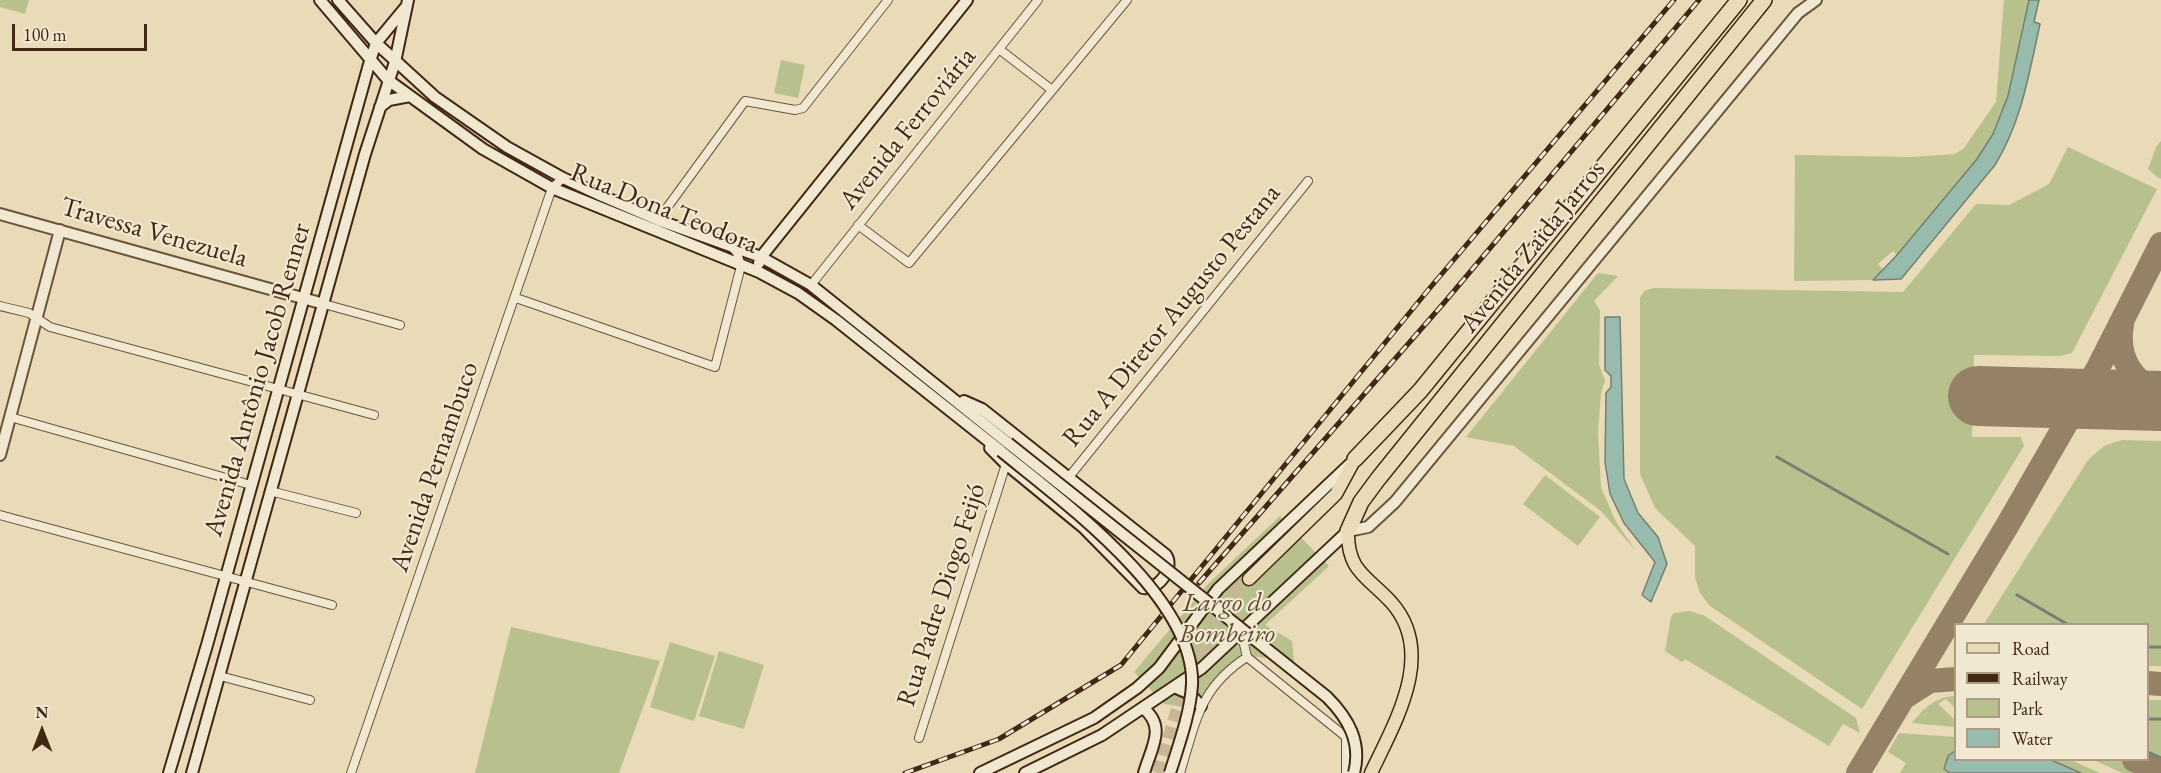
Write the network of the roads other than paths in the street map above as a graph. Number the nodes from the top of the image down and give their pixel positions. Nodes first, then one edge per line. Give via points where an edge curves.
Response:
1 (320, 0) edge
2 (338, 0) edge
3 (888, 0) edge
4 (967, 0) edge
5 (1038, 0) edge
6 (1127, 0) edge
7 (1739, 0) edge
8 (1764, 0) edge
9 (1816, 0) edge
10 (406, 4) edge
11 (376, 43) junction
12 (999, 49) junction
13 (370, 61) junction
14 (395, 62) junction
15 (388, 80) junction
16 (1052, 90) junction
17 (410, 96) junction
18 (380, 107) junction
19 (461, 116) junction
20 (453, 128) junction
21 (345, 149) junction
22 (365, 154) junction
23 (563, 178) junction
24 (1308, 181) dead end
25 (552, 188) junction
26 (330, 205) junction
27 (350, 210) junction
28 (0, 214) edge
29 (658, 220) junction
30 (858, 225) junction
31 (60, 230) junction
32 (731, 246) junction
33 (760, 257) junction
34 (741, 266) junction
35 (759, 272) junction
36 (811, 285) junction
37 (304, 298) junction
38 (516, 298) junction
39 (324, 304) junction
40 (0, 306) edge
41 (36, 319) junction
42 (400, 325) dead end
43 (278, 389) junction
44 (297, 394) junction
45 (950, 395) junction
46 (374, 415) dead end
47 (10, 417) junction
48 (969, 426) junction
49 (267, 430) junction
50 (286, 435) junction
51 (1005, 447) junction
52 (0, 455) edge
53 (1355, 459) junction
54 (1006, 464) junction
55 (1069, 477) junction
56 (251, 485) junction
57 (270, 491) junction
58 (356, 513) dead end
59 (0, 515) edge
60 (1348, 531) junction
61 (226, 576) junction
62 (1249, 579) tunnel mouth
63 (245, 582) junction
64 (332, 605) dead end
65 (217, 608) junction
66 (236, 614) junction
67 (1253, 618) junction
68 (207, 645) junction
69 (226, 652) junction
70 (1246, 657) junction
71 (220, 676) junction
72 (1174, 687) junction
73 (310, 700) dead end
74 (1201, 706) junction
75 (1143, 708) junction
76 (918, 738) dead end
77 (174, 756) junction
78 (193, 768) edge
79 (169, 773) edge
80 (351, 773) edge
81 (980, 773) edge
82 (1025, 773) edge
83 (1144, 773) edge
84 (1170, 773) edge
85 (1180, 773) edge
86 (1346, 773) edge
87 (1354, 773) edge
88 (1371, 773) edge

1 - 13 main road, Rua Dona Teodora
2 - 11 main road, Rua Dona Teodora
3 - 29 street via 803,108 745,101
4 - 33 main road
5 - 12 street, Avenida Ferroviária
6 - 16 street
7 - 53 highway, Avenida Zaida Jarros via 1420,391
8 - 60 highway, Avenida Zaida Jarros via 1378,479 1361,502
9 - 60 main road via 1798,13 1395,502 1368,527
10 - 11 main road, Avenida Antônio Jacob Renner
10 - 14 main road, Avenida Antônio Jacob Renner
11 - 13 main road, Avenida Antônio Jacob Renner
11 - 14 main road, Rua Dona Teodora
12 - 16 street
12 - 30 street, Avenida Ferroviária
13 - 15 main road, Rua Dona Teodora
13 - 21 main road, Avenida Antônio Jacob Renner
14 - 15 main road, Avenida Antônio Jacob Renner
14 - 19 main road, Rua Dona Teodora
15 - 17 main road, Rua Dona Teodora
15 - 18 main road, Avenida Antônio Jacob Renner
16 - 30 street via 909,263
17 - 18 main road via 389,100
17 - 20 main road, Rua Dona Teodora
18 - 22 main road, Avenida Antônio Jacob Renner
19 - 20 main road
19 - 23 main road, Rua Dona Teodora
20 - 25 main road, Rua Dona Teodora
21 - 22 main road
21 - 26 main road, Avenida Antônio Jacob Renner
22 - 27 main road, Avenida Antônio Jacob Renner
23 - 25 street, Avenida Pernambuco
23 - 29 main road, Rua Dona Teodora
24 - 55 street, Rua A Diretor Augusto Pestana
25 - 34 main road, Rua Dona Teodora
25 - 38 street, Avenida Pernambuco
26 - 27 main road
26 - 37 main road, Avenida Antônio Jacob Renner
27 - 39 main road, Avenida Antônio Jacob Renner
28 - 31 main road, Travessa Venezuela
29 - 32 main road, Rua Dona Teodora
30 - 36 street, Avenida Ferroviária
31 - 37 main road, Travessa Venezuela
31 - 41 main road
32 - 33 main road, Rua Dona Teodora
32 - 34 street
33 - 35 main road
33 - 36 main road, Rua Dona Teodora
34 - 35 main road, Rua Dona Teodora
34 - 38 street via 715,367
35 - 48 main road, Rua Dona Teodora via 836,320
36 - 45 main road, Rua Dona Teodora
37 - 39 main road, Travessa Venezuela
37 - 43 main road, Avenida Antônio Jacob Renner
38 - 80 street, Avenida Pernambuco
39 - 42 street, Travessa Venezuela
39 - 44 main road, Avenida Antônio Jacob Renner
40 - 41 street via 29,313
41 - 43 street via 50,327
41 - 47 main road
43 - 44 street
43 - 49 main road, Avenida Antônio Jacob Renner
44 - 46 street
44 - 50 main road, Avenida Antônio Jacob Renner
45 - 51 main road, Rua Dona Teodora
45 - 55 main road via 982,409
47 - 52 main road
47 - 56 street
48 - 51 main road, Rua Dona Teodora
48 - 54 main road
49 - 50 main road
49 - 56 main road, Avenida Antônio Jacob Renner
50 - 57 main road, Avenida Antônio Jacob Renner
51 - 84 main road, bridge via 1134,568 1182,634 1192,683 1188,713
51 - 87 main road, bridge via 1327,697 1343,713 1352,731 1356,750
53 - 62 main road via 1336,494
53 - 81 main road via 1218,589 1159,668 1137,688 1094,718
54 - 55 main road via 1084,528 1143,588 1157,585 1169,569 1170,559
54 - 76 street, Rua Padre Diogo Feijó
56 - 61 main road, Avenida Antônio Jacob Renner
57 - 58 street
57 - 63 main road, Avenida Antônio Jacob Renner
59 - 61 street
60 - 67 main road
60 - 88 main road via 1347,544 1354,566 1391,603 1412,644 1409,682
61 - 63 street
61 - 65 main road, Avenida Antônio Jacob Renner
63 - 64 street
63 - 66 main road, Avenida Antônio Jacob Renner
65 - 66 main road via 225,616
65 - 68 main road, Avenida Antônio Jacob Renner
66 - 69 main road, Avenida Antônio Jacob Renner
67 - 70 street via 1244,644
67 - 72 main road via 1202,668
68 - 69 main road via 218,642
68 - 77 main road, Avenida Antônio Jacob Renner
69 - 71 main road, Avenida Antônio Jacob Renner
70 - 74 street via 1215,682
70 - 86 street via 1346,737
71 - 73 street
71 - 78 main road, Avenida Antônio Jacob Renner
72 - 74 main road via 1190,694
72 - 75 main road
74 - 85 street
75 - 82 main road via 1102,735
75 - 83 main road via 1153,716 1157,731
77 - 78 main road
77 - 79 main road, Avenida Antônio Jacob Renner

